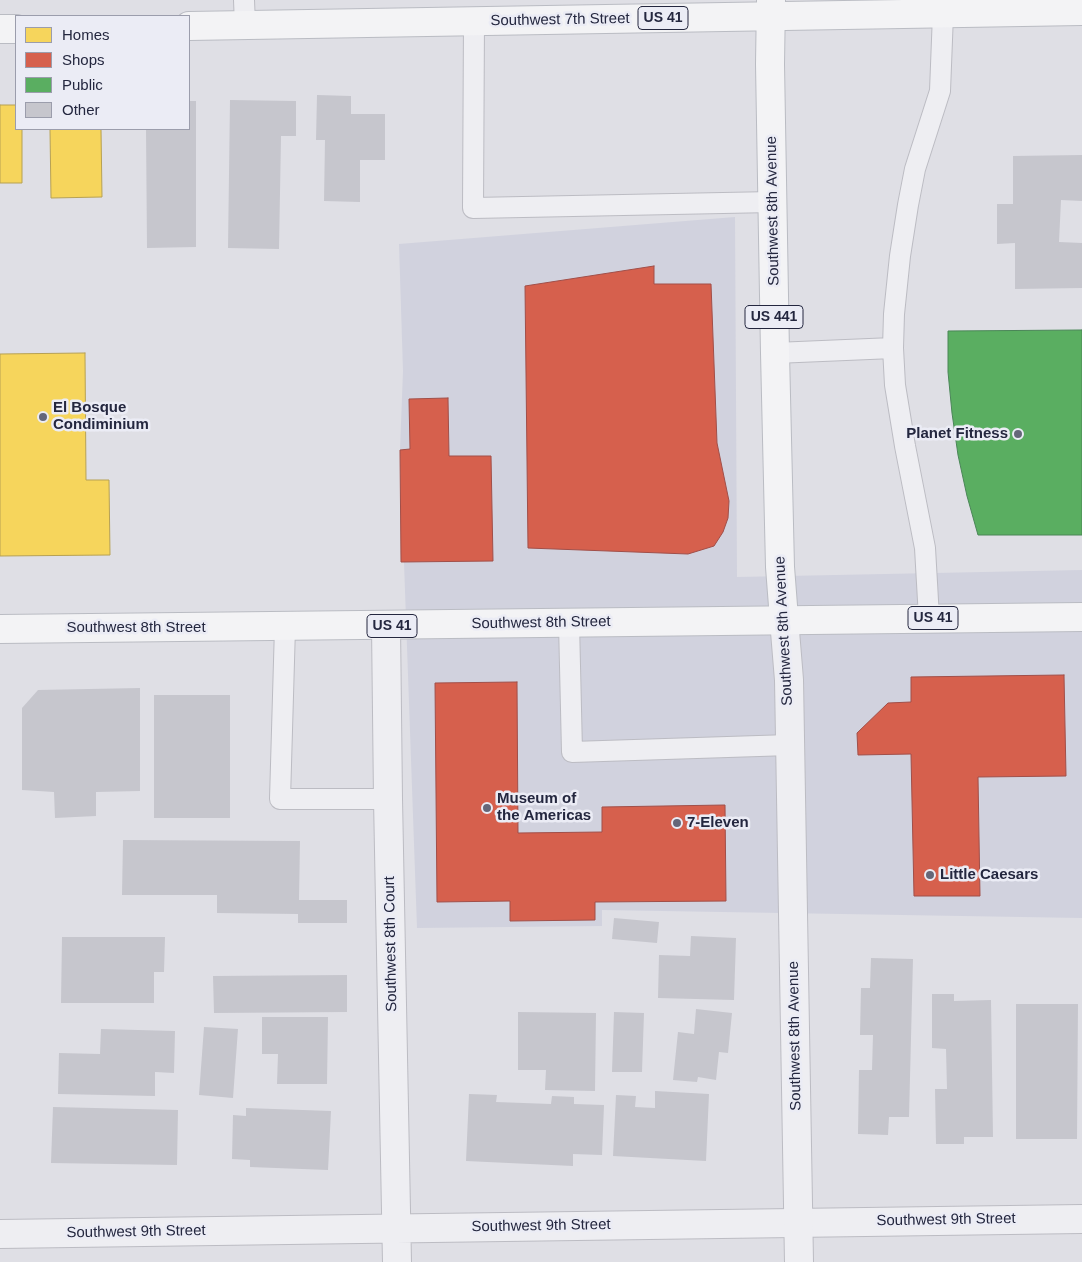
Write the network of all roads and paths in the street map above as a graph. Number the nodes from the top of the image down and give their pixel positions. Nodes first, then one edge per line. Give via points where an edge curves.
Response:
1 (771, 8) edge
2 (1082, 11) edge
3 (244, 13) edge
4 (943, 14) junction
5 (474, 21) junction
6 (190, 26) edge
7 (0, 29) edge
8 (15, 29) edge
9 (772, 202) junction
10 (892, 348) junction
11 (775, 353) junction
12 (1082, 617) edge
13 (929, 618) junction
14 (784, 619) junction
15 (569, 623) junction
16 (386, 626) junction
17 (285, 627) junction
18 (0, 629) edge
19 (790, 745) junction
20 (388, 799) junction
21 (1082, 1218) edge
22 (798, 1223) junction
23 (397, 1228) junction
24 (0, 1234) edge
25 (397, 1262) edge
26 (799, 1262) edge

1 - 4 main road, Southwest 7th Street / US 41
1 - 5 main road, Southwest 7th Street / US 41
1 - 9 main road, Southwest 8th Avenue / US 441
2 - 4 main road, Southwest 7th Street / US 41
3 - 5 main road, Southwest 7th Street / US 41
3 - 6 main road, Southwest 7th Street / US 41
4 - 10 lane via 940,91 915,169 908,205
5 - 9 lane via 473,208
7 - 8 main road
9 - 11 main road, Southwest 8th Avenue / US 441
10 - 11 lane
10 - 13 lane via 905,446 925,548
11 - 14 main road, Southwest 8th Avenue / US 441
12 - 13 main road, Southwest 8th Street / US 41
13 - 14 main road, Southwest 8th Street / US 41
14 - 15 main road, Southwest 8th Street / US 41
14 - 19 street, Southwest 8th Avenue
15 - 16 main road, Southwest 8th Street / US 41
15 - 19 lane via 572,752
16 - 17 main road, Southwest 8th Street / US 41
16 - 20 street, Southwest 8th Court
17 - 18 main road, Southwest 8th Street / US 41
17 - 20 lane via 280,799
19 - 22 street, Southwest 8th Avenue
20 - 23 street, Southwest 8th Court
21 - 22 street, Southwest 9th Street
22 - 23 street, Southwest 9th Street
22 - 26 street, Southwest 8th Avenue
23 - 24 street, Southwest 9th Street
23 - 25 street, Southwest 8th Court

